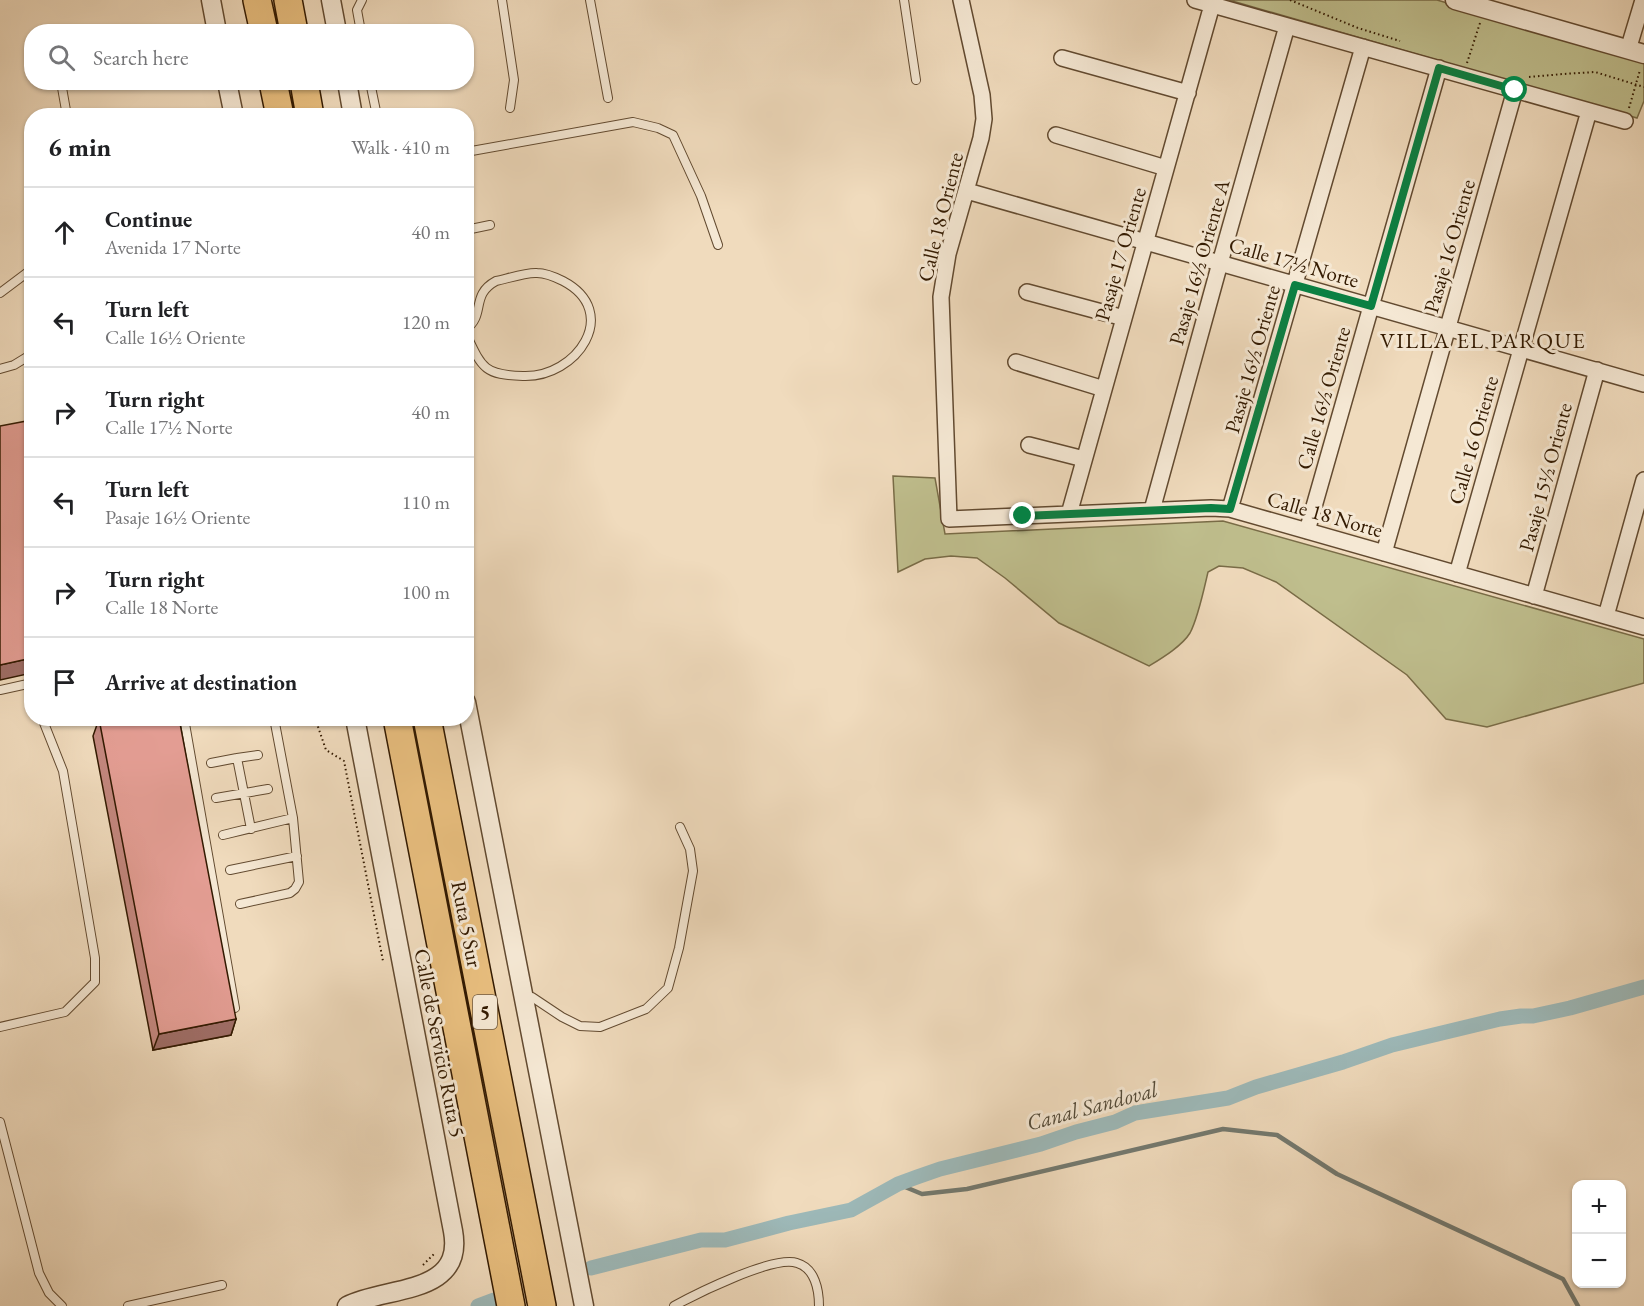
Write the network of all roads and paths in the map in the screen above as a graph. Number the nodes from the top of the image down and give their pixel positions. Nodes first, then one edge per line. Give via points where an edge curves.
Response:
1 (211, 0) edge
2 (257, 0) edge
3 (288, 0) edge
4 (331, 0) edge
5 (362, 0) edge
6 (502, 0) edge
7 (590, 0) edge
8 (904, 0) edge
9 (961, 0) edge
10 (1195, 0) edge
11 (1290, 0) edge
12 (1455, 0) edge
13 (1643, 0) edge
14 (1212, 5) junction
15 (1484, 8) junction
16 (216, 24) edge
17 (262, 24) edge
18 (292, 24) edge
19 (336, 24) edge
20 (360, 24) edge
21 (1287, 26) junction
22 (1402, 42) dead end
23 (1363, 47) junction
24 (1638, 56) edge
25 (1062, 58) dead end
26 (1439, 68) junction
27 (1464, 75) junction
28 (916, 80) dead end
29 (1518, 83) junction
30 (1636, 84) junction
31 (1644, 87) edge
32 (62, 90) edge
33 (229, 90) edge
34 (275, 90) edge
35 (305, 90) edge
36 (348, 90) edge
37 (372, 90) edge
38 (1188, 93) junction
39 (609, 98) dead end
40 (66, 108) edge
41 (232, 108) edge
42 (278, 108) edge
43 (309, 108) edge
44 (351, 108) edge
45 (375, 108) edge
46 (510, 108) dead end
47 (1589, 111) junction
48 (1625, 121) joint
49 (1056, 135) dead end
50 (474, 151) edge
51 (1166, 168) junction
52 (967, 191) junction
53 (490, 225) dead end
54 (474, 228) edge
55 (1146, 242) junction
56 (718, 245) dead end
57 (1220, 263) junction
58 (24, 275) edge
59 (1295, 285) junction
60 (1027, 292) dead end
61 (0, 293) edge
62 (1371, 306) junction
63 (1124, 318) junction
64 (474, 322) edge
65 (1448, 328) junction
66 (1521, 349) junction
67 (474, 351) edge
68 (24, 359) edge
69 (1016, 362) dead end
70 (0, 369) edge
71 (1597, 370) junction
72 (1644, 384) edge
73 (1104, 389) junction
74 (1029, 445) dead end
75 (1084, 459) junction
76 (1644, 480) edge
77 (1230, 509) junction
78 (1152, 510) junction
79 (1069, 514) junction
80 (949, 519) joint
81 (1308, 531) junction
82 (1384, 553) junction
83 (1457, 574) junction
84 (1534, 596) junction
85 (1606, 616) junction
86 (1644, 627) edge
87 (24, 686) edge
88 (0, 690) edge
89 (45, 726) edge
90 (185, 726) edge
91 (276, 726) edge
92 (318, 726) edge
93 (357, 726) edge
94 (399, 726) edge
95 (429, 726) edge
96 (471, 726) edge
97 (258, 755) dead end
98 (237, 758) junction
99 (211, 763) dead end
100 (268, 789) dead end
101 (244, 794) junction
102 (216, 798) dead end
103 (293, 818) junction
104 (680, 827) dead end
105 (251, 829) junction
106 (223, 835) dead end
107 (297, 856) junction
108 (230, 870) dead end
109 (240, 903) dead end
110 (383, 960) dead end
111 (524, 999) junction
112 (235, 1008) edge
113 (0, 1027) edge
114 (0, 1122) edge
115 (436, 1248) dead end
116 (425, 1284) junction
117 (222, 1285) dead end
118 (62, 1306) edge
119 (128, 1306) edge
120 (347, 1306) edge
121 (511, 1306) edge
122 (542, 1306) edge
123 (584, 1306) edge
124 (674, 1306) edge
125 (819, 1306) edge

1 - 16 street
2 - 17 highway
3 - 18 highway
4 - 19 street
5 - 20 lane via 357,10
6 - 46 lane via 514,80
7 - 39 lane
8 - 28 lane
9 - 52 street, Calle 18 Oriente via 984,119
10 - 14 street
11 - 22 path
12 - 15 street
13 - 24 street
14 - 21 street
14 - 38 street, Pasaje 17 Oriente
15 - 24 street
15 - 27 path
21 - 23 street
21 - 57 street, Pasaje 16½ Oriente A
23 - 26 street
23 - 59 street, Pasaje 16½ Oriente
24 - 30 path
25 - 38 street
26 - 27 street
26 - 62 street, Calle 16½ Oriente
27 - 29 street
29 - 30 path via 1595,72
29 - 47 street
29 - 65 street, Pasaje 16 Oriente
30 - 31 path
30 - 48 path
32 - 40 lane
33 - 41 street
34 - 42 highway
35 - 43 highway
36 - 44 street
37 - 45 lane
38 - 51 street, Pasaje 17 Oriente
47 - 48 street
47 - 66 street, Calle 16 Oriente
49 - 51 street
50 - 56 lane via 633,122 658,128 673,135
51 - 55 street, Pasaje 17 Oriente
52 - 55 street, Calle 17½ Norte
52 - 80 street, Calle 18 Oriente via 948,254 941,297
53 - 54 lane
55 - 57 street, Calle 17½ Norte
55 - 63 street, Pasaje 17 Oriente
57 - 59 street, Calle 17½ Norte
57 - 78 street, Pasaje 16½ Oriente A
58 - 61 lane
59 - 62 street, Calle 17½ Norte
59 - 77 street, Pasaje 16½ Oriente
60 - 63 street
62 - 65 street, Calle 17½ Norte
62 - 81 street, Calle 16½ Oriente
63 - 73 street, Pasaje 17 Oriente
64 - 67 lane via 480,298 490,284 536,273 555,277 579,293 586,304 591,328 579,352 547,374 489,371
65 - 66 street, Calle 17½ Norte
65 - 82 street, Pasaje 16 Oriente
66 - 71 street, Calle 17½ Norte
66 - 83 street, Calle 16 Oriente
68 - 70 lane
69 - 73 street
71 - 72 street, Calle 17½ Norte
71 - 84 street, Pasaje 15½ Oriente
73 - 75 street, Pasaje 17 Oriente
74 - 75 street
75 - 79 street, Pasaje 17 Oriente
76 - 85 street
77 - 78 street, Calle 18 Norte
77 - 81 street, Calle 18 Norte
78 - 79 street, Calle 18 Norte
79 - 80 street, Calle 18 Norte
81 - 82 street, Calle 18 Norte
82 - 83 street, Calle 18 Norte
83 - 84 street, Calle 18 Norte
84 - 85 street, Calle 18 Norte
85 - 86 street, Calle 18 Norte
87 - 88 lane
89 - 113 lane via 63,771 95,958 95,982 65,1012
90 - 112 lane
91 - 103 lane
92 - 110 path via 326,750 344,761
93 - 116 street, Calle de Servicio Ruta 5 via 455,1238 447,1268
94 - 121 highway, Ruta 5 Sur / 5
95 - 122 highway, Ruta 5 Sur / 5
96 - 111 street
97 - 98 lane
98 - 99 lane
98 - 101 lane
100 - 101 lane
101 - 102 lane
101 - 105 lane
103 - 105 lane
103 - 107 lane
104 - 111 lane via 690,849 693,871 680,948 668,988 646,1009 600,1027 580,1026 532,997
105 - 106 lane
107 - 108 lane
107 - 109 lane via 295,889
111 - 123 street
114 - 118 lane via 39,1273 49,1293
115 - 116 path via 421,1267
116 - 120 street, Calle de Servicio Ruta 5
117 - 119 lane
124 - 125 lane via 757,1268 786,1262 795,1262 809,1271 819,1293

